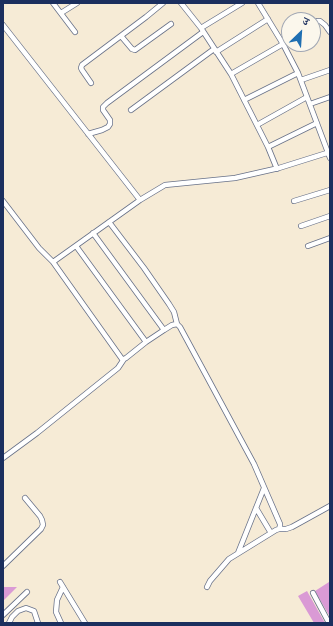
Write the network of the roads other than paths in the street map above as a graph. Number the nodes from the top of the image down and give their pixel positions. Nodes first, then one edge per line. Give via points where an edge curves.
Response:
1 (53, 3) edge
2 (77, 3) edge
3 (163, 3) edge
4 (242, 3) edge
5 (258, 3) edge
6 (184, 4) edge
7 (61, 13) junction
8 (268, 19) junction
9 (321, 22) edge
10 (170, 24) dead end
11 (3, 25) edge
12 (202, 30) junction
13 (75, 32) dead end
14 (330, 32) edge
15 (121, 36) junction
16 (281, 40) edge
17 (281, 43) edge
18 (215, 50) junction
19 (287, 52) edge
20 (330, 70) edge
21 (298, 73) junction
22 (231, 74) junction
23 (301, 80) junction
24 (91, 83) dead end
25 (330, 96) edge
26 (307, 97) junction
27 (244, 100) junction
28 (310, 104) junction
29 (131, 110) dead end
30 (316, 123) junction
31 (256, 125) junction
32 (88, 134) junction
33 (268, 147) junction
34 (329, 152) edge
35 (330, 158) edge
36 (277, 169) junction
37 (330, 190) edge
38 (140, 200) junction
39 (3, 201) edge
40 (294, 201) dead end
41 (330, 216) edge
42 (109, 222) junction
43 (301, 226) dead end
44 (93, 233) junction
45 (330, 238) edge
46 (76, 246) junction
47 (308, 246) dead end
48 (53, 262) junction
49 (177, 324) junction
50 (164, 330) junction
51 (146, 342) junction
52 (124, 359) junction
53 (3, 458) edge
54 (264, 488) junction
55 (25, 498) dead end
56 (330, 506) edge
57 (256, 508) junction
58 (278, 529) junction
59 (271, 533) junction
60 (238, 553) junction
61 (3, 566) edge
62 (207, 587) dead end
63 (27, 592) dead end
64 (313, 593) dead end
65 (3, 615) edge
66 (9, 623) edge
67 (38, 623) edge
68 (61, 623) edge
69 (86, 623) edge
70 (330, 623) edge

1 - 7 street
2 - 7 street
3 - 15 street
4 - 12 street
5 - 8 street
6 - 12 street
7 - 13 street
8 - 16 street
8 - 18 street
9 - 14 street
10 - 15 street via 135,50
11 - 32 street
12 - 18 street
12 - 32 street via 107,103 103,110 110,124 102,130
15 - 24 street via 81,67
17 - 22 street
18 - 22 street
18 - 29 street
19 - 21 street
20 - 23 street
21 - 23 street
21 - 27 street
22 - 27 street
23 - 26 street
25 - 28 street
26 - 28 street
26 - 31 street
27 - 31 street
28 - 30 street
30 - 33 street
30 - 34 street
31 - 33 street
32 - 38 street
33 - 36 street
34 - 35 street
34 - 36 street
36 - 38 street via 235,178 165,185
37 - 40 street
38 - 42 street
39 - 48 street
41 - 43 street
42 - 44 street
42 - 49 street via 169,304
44 - 46 street
44 - 50 street
45 - 47 street
46 - 48 street
46 - 51 street
48 - 52 street
49 - 50 street
49 - 54 street
50 - 51 street
51 - 52 street
52 - 53 street via 118,368
54 - 57 street
54 - 58 street via 280,524
55 - 61 street via 40,516 43,525
56 - 58 street via 292,527
57 - 59 street
57 - 60 street
58 - 59 street
59 - 60 street
60 - 62 street via 222,566
63 - 65 street
64 - 70 street
66 - 67 street via 18,611 26,608 34,611
68 - 69 street via 56,612 62,584

